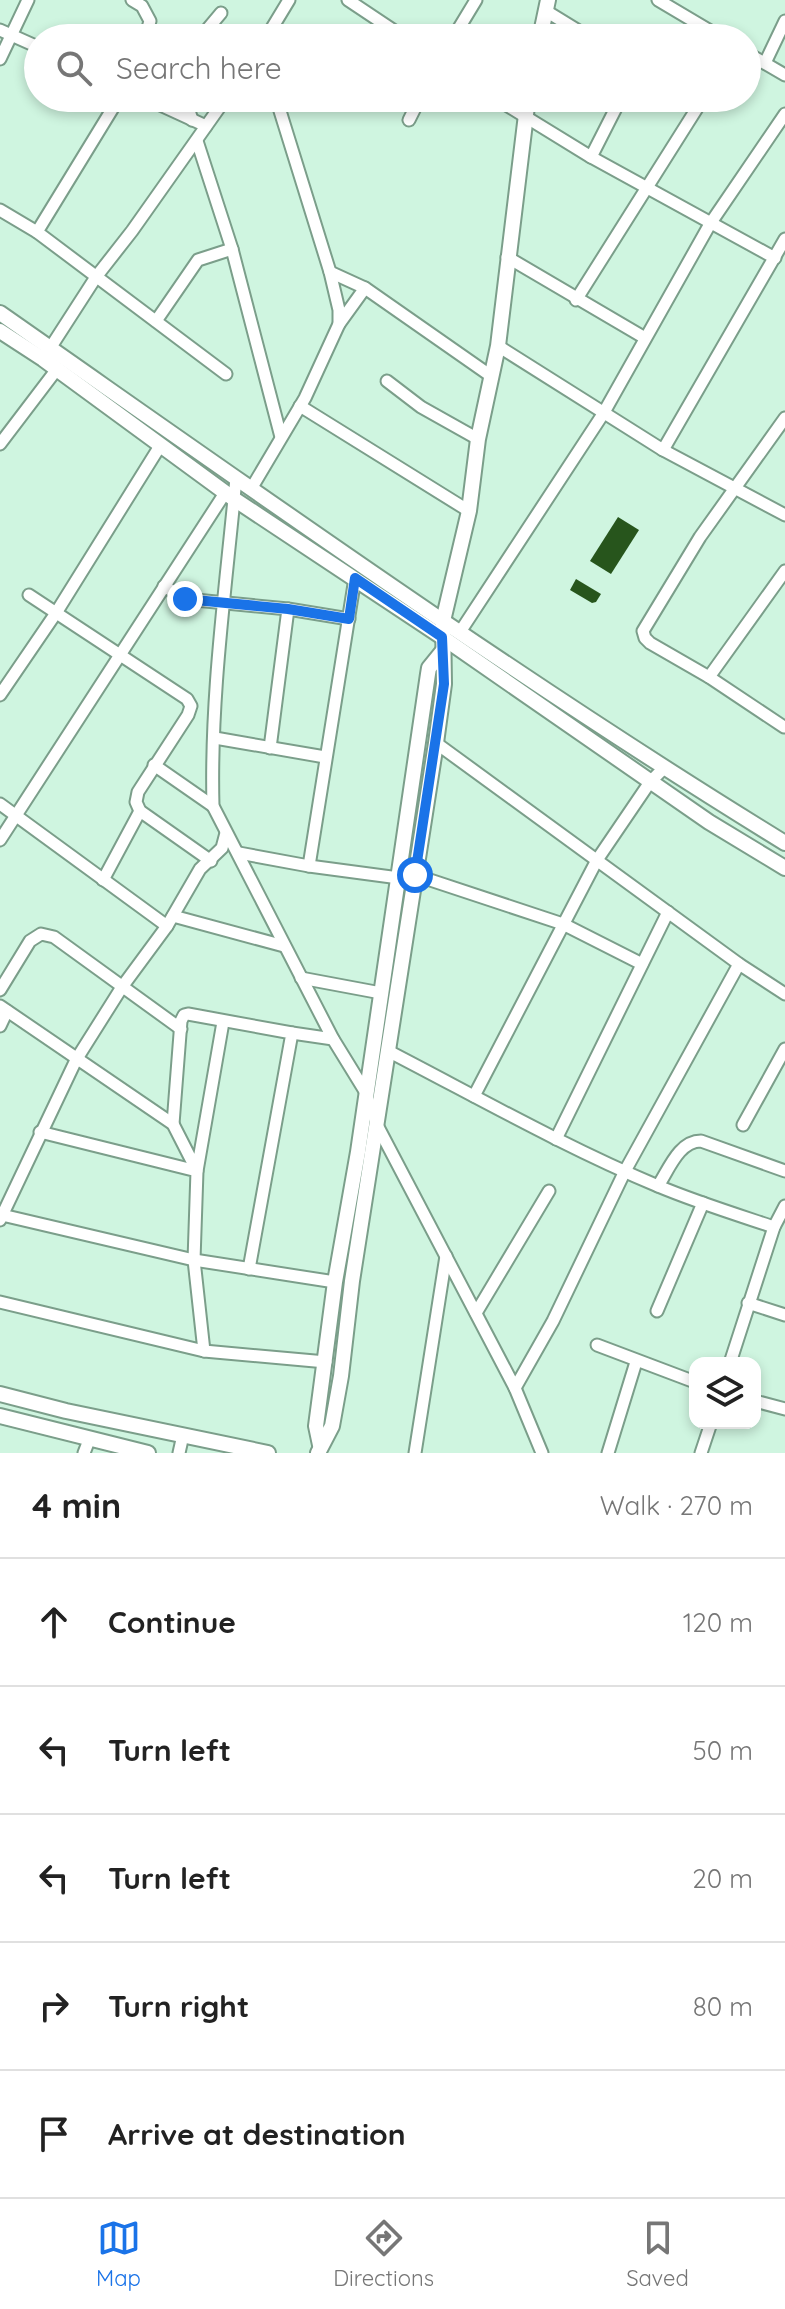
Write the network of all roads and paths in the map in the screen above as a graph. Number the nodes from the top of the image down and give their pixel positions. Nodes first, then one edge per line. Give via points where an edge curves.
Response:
1 (28, 0) edge
2 (132, 0) edge
3 (289, 0) edge
4 (348, 0) edge
5 (476, 0) edge
6 (658, 0) edge
7 (547, 6) edge
8 (221, 13) dead end
9 (785, 21) edge
10 (149, 24) edge
11 (212, 24) edge
12 (274, 24) edge
13 (384, 24) edge
14 (461, 24) edge
15 (571, 24) edge
16 (698, 24) edge
17 (0, 30) edge
18 (12, 35) junction
19 (24, 41) edge
20 (0, 59) edge
21 (761, 61) edge
22 (765, 63) junction
23 (785, 75) edge
24 (110, 112) edge
25 (175, 112) edge
26 (189, 112) edge
27 (216, 112) edge
28 (280, 112) edge
29 (413, 112) edge
30 (515, 112) edge
31 (525, 112) edge
32 (614, 112) edge
33 (694, 112) edge
34 (785, 114) edge
35 (524, 118) junction
36 (192, 120) junction
37 (409, 120) dead end
38 (206, 126) junction
39 (197, 141) junction
40 (591, 157) junction
41 (646, 186) junction
42 (0, 210) edge
43 (710, 224) junction
44 (37, 232) junction
45 (785, 239) edge
46 (232, 249) junction
47 (507, 257) junction
48 (775, 258) junction
49 (330, 272) junction
50 (96, 277) junction
51 (365, 288) junction
52 (576, 300) junction
53 (0, 313) edge
54 (156, 321) junction
55 (339, 324) junction
56 (0, 331) edge
57 (645, 338) junction
58 (498, 346) junction
59 (46, 354) junction
60 (57, 369) junction
61 (226, 374) dead end
62 (491, 376) junction
63 (387, 381) dead end
64 (300, 406) junction
65 (603, 414) junction
66 (785, 418) edge
67 (281, 437) junction
68 (478, 439) junction
69 (0, 444) edge
70 (160, 446) junction
71 (663, 450) junction
72 (236, 478) junction
73 (734, 486) junction
74 (251, 489) junction
75 (230, 496) junction
76 (469, 511) junction
77 (785, 515) edge
78 (785, 571) edge
79 (355, 578) junction
80 (164, 586) junction
81 (29, 595) dead end
82 (223, 601) junction
83 (288, 609) junction
84 (56, 613) junction
85 (349, 619) junction
86 (443, 621) junction
87 (460, 632) junction
88 (442, 645) junction
89 (119, 654) junction
90 (709, 677) junction
91 (0, 695) edge
92 (785, 727) edge
93 (215, 738) junction
94 (436, 743) junction
95 (270, 748) junction
96 (325, 757) junction
97 (154, 765) junction
98 (664, 768) junction
99 (650, 782) junction
100 (0, 804) edge
101 (213, 806) junction
102 (140, 811) junction
103 (16, 816) junction
104 (226, 833) junction
105 (0, 840) edge
106 (785, 843) edge
107 (239, 853) junction
108 (597, 860) junction
109 (211, 861) junction
110 (309, 866) junction
111 (785, 868) edge
112 (415, 875) junction
113 (399, 878) junction
114 (103, 880) junction
115 (668, 912) junction
116 (170, 921) junction
117 (563, 924) junction
118 (284, 946) junction
119 (642, 964) junction
120 (739, 964) junction
121 (301, 978) junction
122 (122, 987) junction
123 (0, 990) edge
124 (381, 993) junction
125 (785, 994) edge
126 (4, 1008) edge
127 (223, 1022) junction
128 (0, 1026) edge
129 (181, 1029) junction
130 (292, 1033) junction
131 (333, 1039) junction
132 (785, 1049) edge
133 (388, 1051) junction
134 (76, 1060) junction
135 (365, 1091) junction
136 (474, 1096) junction
137 (173, 1124) junction
138 (377, 1125) junction
139 (743, 1125) dead end
140 (40, 1132) junction
141 (556, 1139) junction
142 (197, 1171) junction
143 (625, 1171) junction
144 (785, 1171) edge
145 (658, 1186) junction
146 (549, 1191) dead end
147 (703, 1203) junction
148 (785, 1206) edge
149 (1, 1218) edge
150 (774, 1227) junction
151 (446, 1256) junction
152 (194, 1260) junction
153 (249, 1269) junction
154 (335, 1282) junction
155 (0, 1302) edge
156 (748, 1303) junction
157 (657, 1311) dead end
158 (476, 1313) junction
159 (785, 1315) edge
160 (597, 1345) dead end
161 (204, 1351) junction
162 (732, 1357) edge
163 (326, 1362) junction
164 (636, 1362) junction
165 (689, 1380) edge
166 (515, 1388) junction
167 (0, 1394) edge
168 (761, 1403) edge
169 (785, 1409) edge
170 (0, 1416) edge
171 (709, 1429) edge
172 (183, 1435) junction
173 (86, 1447) edge
174 (319, 1449) edge
175 (148, 1453) edge
176 (179, 1453) edge
177 (268, 1453) edge
178 (415, 1453) edge
179 (542, 1453) edge
180 (608, 1453) edge
181 (701, 1453) edge

1 - 18 street
2 - 10 street via 142,6
3 - 12 street
4 - 13 street
5 - 14 street
6 - 16 street
7 - 15 street
8 - 11 street
9 - 22 street
17 - 18 street
18 - 19 street
18 - 20 street
21 - 22 street
22 - 23 street
24 - 44 street
25 - 36 street
26 - 36 street
27 - 38 street
28 - 49 street
29 - 37 street
30 - 35 street
31 - 35 street
32 - 40 street
33 - 41 street
34 - 43 street
35 - 40 street
35 - 47 street
36 - 38 street
38 - 39 street
39 - 46 street
39 - 50 street
40 - 41 street
41 - 43 street
41 - 52 street
42 - 44 street
43 - 48 street
43 - 57 street
44 - 50 street
45 - 48 street
46 - 54 street via 198,260
46 - 67 street
47 - 52 street
47 - 58 street
48 - 71 street
49 - 51 street
49 - 55 street
50 - 54 street
50 - 59 street
51 - 55 street
51 - 62 street
52 - 57 street
53 - 59 street
54 - 61 street
55 - 64 street
56 - 59 street
57 - 65 street
58 - 62 street
58 - 65 street
59 - 60 street
59 - 72 street
60 - 69 street
60 - 70 street
62 - 68 street
63 - 68 street
64 - 67 street
64 - 76 street
65 - 71 street
65 - 87 street
66 - 73 street
67 - 74 street
68 - 76 street
70 - 75 street
70 - 84 street
71 - 73 street
72 - 74 street
72 - 75 street
73 - 77 street
73 - 90 street via 643,631 650,643
74 - 86 street
75 - 79 street
75 - 80 street
75 - 82 street
76 - 86 street
78 - 90 street
79 - 85 street
79 - 88 street
80 - 82 street via 185,599
80 - 89 street
81 - 84 street
82 - 83 street
82 - 93 street
83 - 85 street
83 - 95 street
84 - 89 street
84 - 91 street
85 - 96 street
86 - 87 street
86 - 88 street
87 - 98 street
88 - 94 street via 444,684
88 - 99 street
88 - 113 street via 428,674
89 - 97 street via 173,688 191,706
89 - 103 street
90 - 92 street
93 - 95 street
93 - 101 street
94 - 108 street
94 - 112 street
95 - 96 street
96 - 110 street
97 - 101 street
97 - 102 street via 138,792
98 - 99 street
98 - 106 street
99 - 108 street
99 - 111 street
100 - 103 street
101 - 104 street
102 - 109 street
102 - 114 street
103 - 105 street
103 - 114 street
104 - 107 street
104 - 109 street
107 - 110 street
107 - 118 street
108 - 115 street
108 - 117 street
109 - 116 street via 200,869
110 - 113 street
112 - 117 street
112 - 133 street
113 - 124 street
114 - 116 street
115 - 119 street
115 - 120 street
116 - 118 street
116 - 122 street
117 - 119 street
117 - 136 street
118 - 121 street
119 - 141 street
120 - 125 street
120 - 143 street
121 - 124 street
121 - 131 street
122 - 123 street via 54,937 41,934 30,941
122 - 129 street
122 - 134 street
124 - 135 street
126 - 128 street
126 - 134 street
127 - 129 street via 188,1014
127 - 130 street
127 - 142 street
129 - 137 street
130 - 131 street
130 - 153 street
131 - 135 street
132 - 139 street
133 - 136 street
133 - 138 street
134 - 137 street
134 - 140 street
135 - 138 street
135 - 154 street
136 - 141 street
137 - 142 street
138 - 151 street
138 - 174 street via 339,1388 332,1426
140 - 142 street
140 - 149 street
141 - 143 street
142 - 152 street
143 - 145 street
143 - 166 street
144 - 145 street via 691,1141
145 - 147 street
146 - 158 street
147 - 150 street
147 - 157 street
148 - 150 street
149 - 152 street
150 - 156 street
151 - 158 street
151 - 178 street
152 - 153 street
152 - 161 street
153 - 154 street
154 - 163 street
155 - 161 street
156 - 159 street
156 - 162 street
158 - 166 street
160 - 164 street
161 - 163 street
163 - 174 street via 316,1426
164 - 165 street
164 - 180 street
166 - 179 street
167 - 172 street
168 - 169 street
170 - 173 street
171 - 181 street
172 - 176 street
172 - 177 street
173 - 175 street

